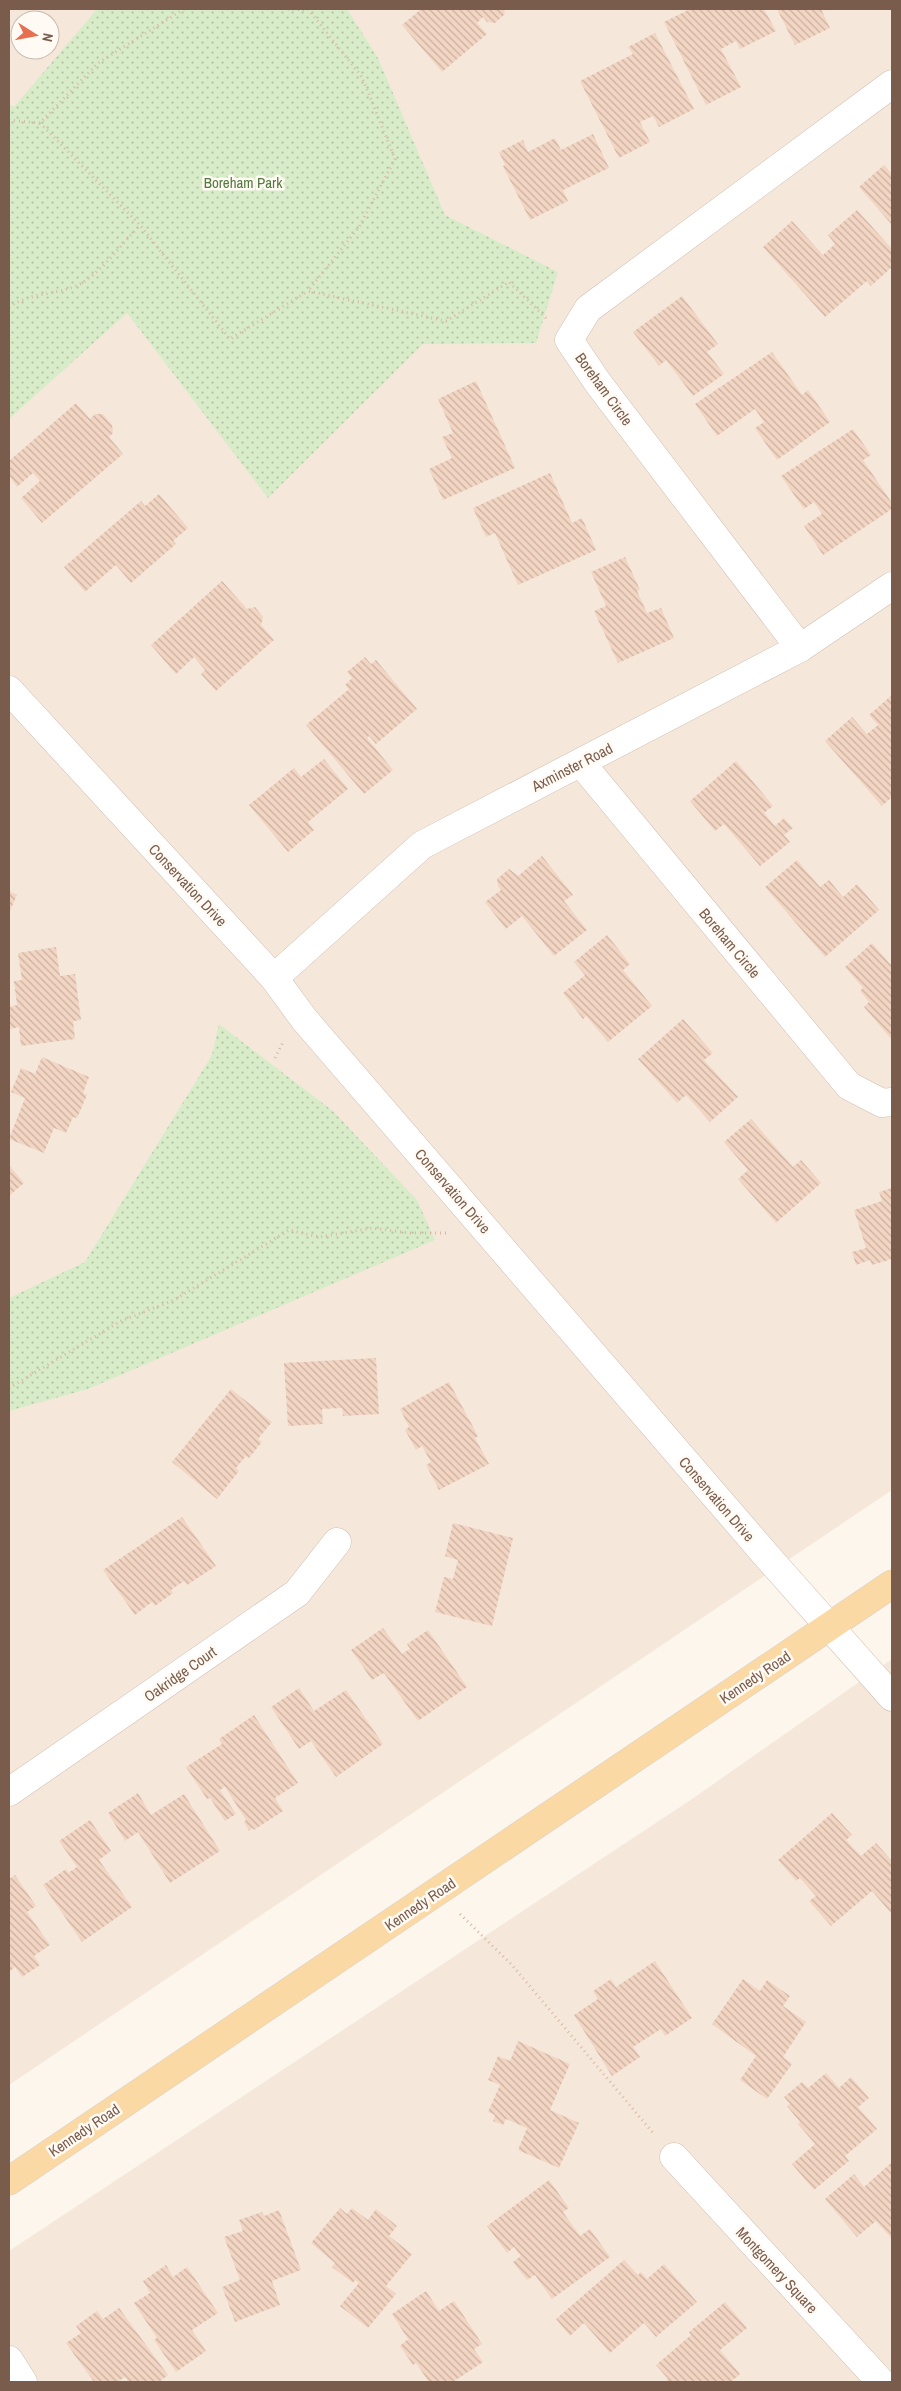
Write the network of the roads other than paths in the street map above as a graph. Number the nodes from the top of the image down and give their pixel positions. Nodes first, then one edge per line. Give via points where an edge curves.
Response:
1 (892, 84) edge
2 (892, 586) edge
3 (800, 648) junction
4 (9, 690) edge
5 (581, 763) junction
6 (274, 978) junction
7 (892, 1102) edge
8 (337, 1542) dead end
9 (892, 1584) edge
10 (830, 1626) junction
11 (892, 1697) edge
12 (9, 1792) edge
13 (674, 2157) road end
14 (9, 2181) edge
15 (9, 2360) edge
16 (23, 2382) edge
17 (881, 2382) edge

1 - 3 street, Boreham Circle via 588,309 569,340 598,383
2 - 3 street, Axminster Road
3 - 5 street, Axminster Road
4 - 6 street, Conservation Drive
5 - 6 street, Axminster Road via 422,845
5 - 7 street, Boreham Circle via 849,1086 882,1103
6 - 10 street, Conservation Drive via 304,1019
8 - 12 street, Oakridge Court via 297,1594
9 - 10 main road, Kennedy Road
10 - 11 street, Conservation Drive
10 - 14 main road, Kennedy Road
13 - 17 street, Montgomery Square
15 - 16 street

